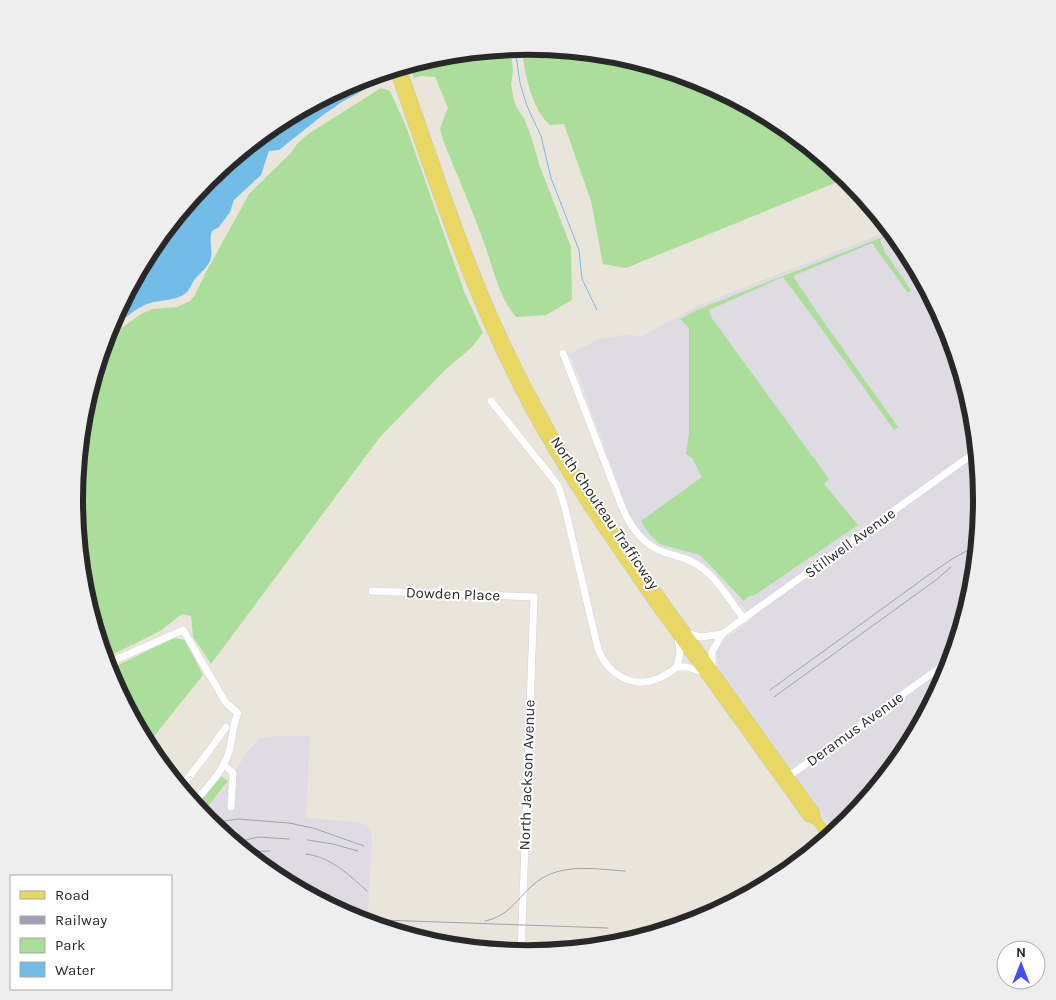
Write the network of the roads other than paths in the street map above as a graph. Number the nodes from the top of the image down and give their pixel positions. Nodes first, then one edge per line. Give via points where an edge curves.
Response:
1 (403, 73) edge
2 (396, 75) edge
3 (563, 353) dead end
4 (528, 397) junction
5 (491, 401) dead end
6 (970, 456) edge
7 (372, 591) dead end
8 (534, 597) joint
9 (744, 619) junction
10 (689, 634) junction
11 (722, 634) junction
12 (677, 635) junction
13 (114, 661) edge
14 (712, 666) junction
15 (677, 667) junction
16 (940, 668) edge
17 (703, 672) junction
18 (226, 726) dead end
19 (224, 765) junction
20 (786, 779) junction
21 (184, 782) edge
22 (198, 798) edge
23 (231, 807) dead end
24 (825, 832) edge
25 (521, 945) edge

1 - 4 main road, North Chouteau Trafficway via 470,261
2 - 4 main road, North Chouteau Trafficway via 464,266 487,322
3 - 9 street, North Chouteau Trafficway via 632,528 654,548 702,567
4 - 10 main road, North Chouteau Trafficway via 602,515
4 - 12 main road, North Chouteau Trafficway via 564,469
5 - 15 street, North Chouteau Trafficway via 559,488 598,649 606,666 618,677 647,682
6 - 9 street, Stillwell Avenue
7 - 8 street, Dowden Place
8 - 25 street, North Jackson Avenue
9 - 11 street, Stillwell Avenue
10 - 11 street, Stillwell Avenue via 701,637
10 - 14 main road, North Chouteau Trafficway
11 - 14 street via 712,652
12 - 15 street via 680,652
12 - 17 main road, North Chouteau Trafficway
13 - 19 street via 183,630 226,703 238,713
14 - 20 main road, North Chouteau Trafficway
15 - 17 street
16 - 20 street, Deramus Avenue
17 - 20 main road, North Chouteau Trafficway
18 - 21 street
19 - 22 street
19 - 23 street via 233,773
20 - 24 main road, North Chouteau Trafficway via 808,817 816,820

